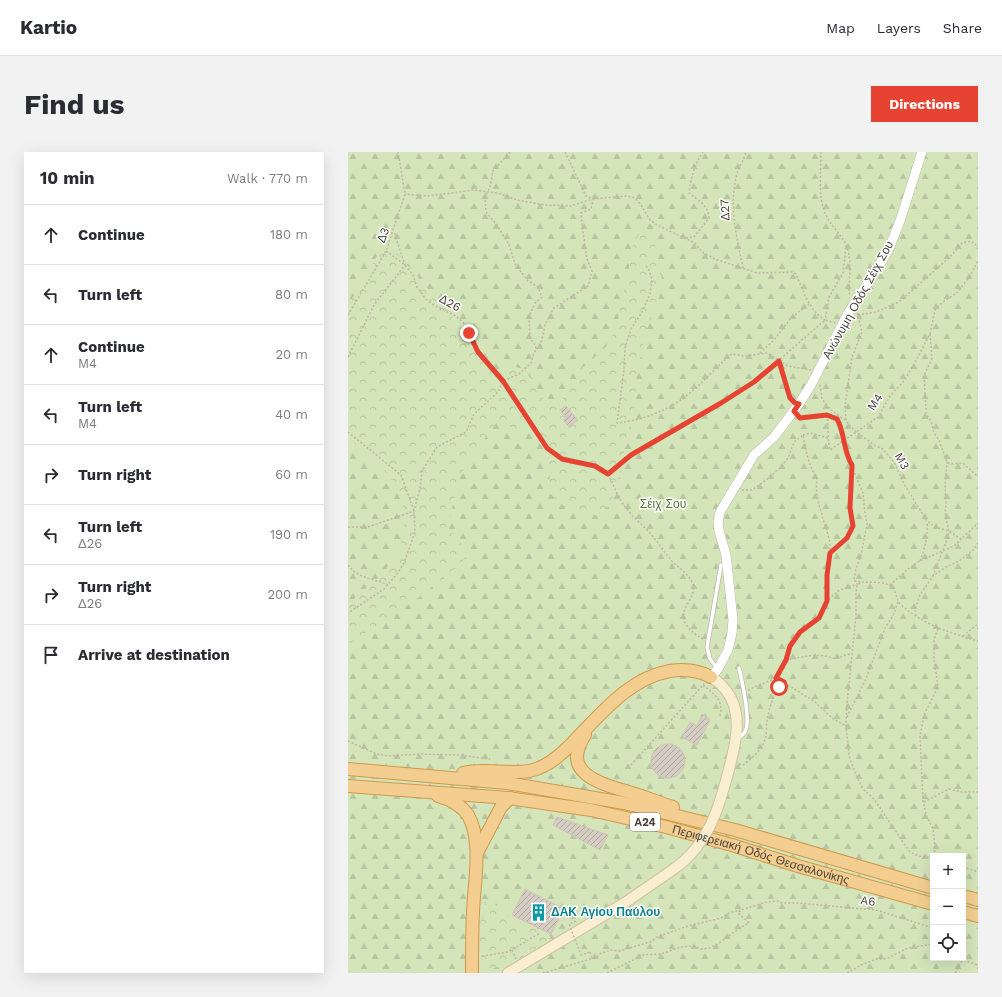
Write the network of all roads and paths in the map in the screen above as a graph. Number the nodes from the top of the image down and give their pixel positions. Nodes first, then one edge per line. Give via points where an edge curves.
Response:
1 (398, 152) edge
2 (510, 152) edge
3 (565, 152) edge
4 (704, 152) edge
5 (746, 152) edge
6 (821, 152) edge
7 (922, 152) edge
8 (488, 191) junction
9 (406, 194) junction
10 (593, 199) junction
11 (394, 232) junction
12 (685, 238) junction
13 (846, 246) junction
14 (978, 247) edge
15 (386, 251) junction
16 (978, 261) edge
17 (405, 264) junction
18 (646, 266) dead end
19 (743, 268) junction
20 (810, 303) junction
21 (853, 305) junction
22 (348, 315) edge
23 (858, 315) junction
24 (825, 320) junction
25 (842, 324) junction
26 (930, 334) junction
27 (534, 352) junction
28 (760, 353) junction
29 (348, 356) edge
30 (779, 361) junction
31 (818, 372) junction
32 (503, 381) junction
33 (797, 407) junction
34 (827, 415) junction
35 (846, 421) junction
36 (348, 432) edge
37 (856, 432) junction
38 (803, 435) junction
39 (828, 438) junction
40 (843, 440) junction
41 (947, 462) junction
42 (852, 465) junction
43 (608, 474) junction
44 (978, 477) edge
45 (733, 490) junction
46 (414, 511) junction
47 (927, 521) junction
48 (978, 523) edge
49 (348, 527) edge
50 (949, 531) junction
51 (961, 539) junction
52 (978, 542) edge
53 (943, 551) junction
54 (830, 553) junction
55 (920, 561) junction
56 (348, 565) edge
57 (721, 566) dead end
58 (933, 576) junction
59 (862, 582) junction
60 (388, 584) junction
61 (890, 585) junction
62 (827, 601) junction
63 (898, 602) junction
64 (348, 613) edge
65 (916, 616) junction
66 (978, 624) edge
67 (938, 629) junction
68 (963, 636) junction
69 (701, 639) dead end
70 (978, 641) edge
71 (853, 653) junction
72 (786, 660) junction
73 (739, 668) dead end
74 (711, 677) junction
75 (776, 678) junction
76 (784, 682) junction
77 (744, 692) junction
78 (720, 716) dead end
79 (846, 718) junction
80 (594, 720) junction
81 (846, 726) junction
82 (736, 740) junction
83 (348, 741) edge
84 (490, 759) dead end
85 (630, 765) dead end
86 (729, 768) junction
87 (348, 769) edge
88 (448, 777) junction
89 (348, 786) edge
90 (387, 789) junction
91 (978, 792) edge
92 (510, 798) junction
93 (924, 802) junction
94 (707, 822) junction
95 (934, 853) edge
96 (476, 854) junction
97 (930, 856) edge
98 (966, 868) edge
99 (978, 872) edge
100 (930, 887) edge
101 (966, 897) edge
102 (978, 900) edge
103 (930, 903) edge
104 (741, 910) junction
105 (966, 913) edge
106 (978, 916) edge
107 (576, 921) dead end
108 (930, 927) edge
109 (540, 933) dead end
110 (930, 944) edge
111 (472, 957) junction
112 (592, 958) junction
113 (961, 961) edge
114 (965, 961) edge
115 (978, 966) edge
116 (547, 972) edge
117 (472, 973) edge
118 (508, 973) edge
119 (544, 973) edge
120 (607, 973) edge
121 (848, 973) edge
122 (955, 973) edge

1 - 9 path, Δ3
2 - 8 path via 493,172
3 - 10 path via 586,196
4 - 12 path via 692,175 689,193 702,203 709,212 709,218 694,237
5 - 19 path, Δ27 via 736,176 733,196
6 - 13 path via 823,210
7 - 21 street, Ανώνυμη Οδός Σέιχ Σου via 888,251
8 - 9 path via 474,190 428,196
8 - 10 path via 545,205 570,206
8 - 27 path via 486,212 497,225 515,264 528,281 538,287 542,297 535,303 529,317 530,338 536,346
9 - 11 path, Δ3
10 - 12 path via 627,196 636,198 657,226
10 - 27 path via 591,209 581,213 587,259 592,271 588,286 554,308 545,325 541,343
11 - 15 path, Δ3
11 - 17 path
12 - 19 path via 715,259
13 - 21 path via 850,261 849,292
13 - 24 path via 843,273 828,297
14 - 23 path via 971,241 962,243 950,257 899,302 876,312
15 - 17 path, Δ26
15 - 22 path, Δ3
16 - 26 path, M4 via 958,292 935,310
17 - 29 path via 374,305
17 - 32 path, Δ26 via 426,299 463,322 478,352
18 - 28 path via 652,279 650,294 631,329 625,348 617,423 651,416 674,404 691,392 732,354 744,356
19 - 20 path via 757,273 796,274
20 - 24 path via 818,316
20 - 28 path via 791,318
21 - 23 path
21 - 25 street, Ανώνυμη Οδός Σέιχ Σου
23 - 35 path via 862,332 852,357 845,406
24 - 25 path
24 - 30 path
25 - 31 street, Ανώνυμη Οδός Σέιχ Σου
26 - 37 path, M4 via 904,381 890,396 878,418
26 - 41 path via 932,359 924,375 926,414
27 - 32 path via 531,363 519,374
28 - 30 path via 767,353
30 - 31 path via 788,366
30 - 33 path via 790,398
30 - 43 path via 754,382 631,455
31 - 33 street, Ανώνυμη Οδός Σέιχ Σου
31 - 35 path, M3 via 822,399 831,410
32 - 43 path, Δ26 via 552,453 562,459 595,466
32 - 46 path via 498,392 474,414 466,432 437,447 422,471
33 - 34 path via 800,418
33 - 45 street, Ανώνυμη Οδός Σέιχ Σου via 774,437 754,455
34 - 39 path
34 - 40 path via 837,419
35 - 37 path, M3
36 - 46 path via 401,475
37 - 40 path, M4
37 - 47 path, M3 via 883,449 894,462 904,484
38 - 39 path via 811,433
38 - 45 path via 794,442 788,458 779,469 766,480 752,490
38 - 54 path via 807,456 817,478 816,488
39 - 40 path, M4 via 830,450
40 - 42 path
41 - 44 path via 963,463
41 - 50 path via 945,514
42 - 54 path via 850,508 853,526 847,538
42 - 59 path via 864,493 867,524 854,581
43 - 69 path via 622,503 693,582 693,592 683,618 687,628
45 - 74 street, Ανώνυμη Οδός Σέιχ Σου via 720,512 718,522 726,555 733,620 732,634 728,650
46 - 49 path via 368,528
46 - 60 path via 414,532 409,550 404,563
47 - 50 path via 935,527
47 - 55 path via 928,534
48 - 51 path
50 - 51 path
50 - 53 path
51 - 53 path
52 - 58 path via 960,561
53 - 55 path
53 - 58 path
54 - 62 path
55 - 61 path
56 - 60 path via 362,577
57 - 74 lane via 706,647
58 - 65 path via 920,594 915,608
59 - 61 path
59 - 62 path via 838,591
59 - 71 path via 857,586 856,592
60 - 64 path
61 - 63 path via 894,588
62 - 72 path via 819,618 800,632 790,646
63 - 65 path
63 - 79 path via 885,628 866,679
65 - 67 path
66 - 68 path
67 - 68 path
67 - 93 path via 934,639 934,659 938,687 924,715 920,736
68 - 70 path
71 - 72 path via 836,659 816,655
71 - 79 path
72 - 75 path
73 - 77 lane
74 - 78 path via 715,695 720,702
74 - 80 highway via 696,671 683,670 665,672 644,679 622,694
74 - 82 main road via 724,688 734,704 737,719
74 - 85 path
75 - 76 path
75 - 77 path
76 - 81 path
76 - 86 path via 772,702 766,721 765,740 743,765
77 - 82 lane via 747,727 743,735
79 - 81 path
80 - 88 highway via 559,756 539,768 527,771 469,772
80 - 94 highway via 577,752 578,765 586,775
81 - 97 path via 849,756 863,789 874,799 909,851 915,855
82 - 86 main road
83 - 84 path via 388,756 459,755
86 - 118 main road, bridge via 715,817 690,855 626,902
87 - 88 highway, Περιφερειακή Οδός Θεσσαλονίκης / Α24
88 - 94 highway, Περιφερειακή Οδός Θεσσαλονίκης / Α24 via 552,790
89 - 90 highway, Περιφερειακή Οδός Θεσσαλονίκης / Α24
90 - 92 highway, Περιφερειακή Οδός Θεσσαλονίκης / Α24
90 - 96 highway via 435,794 459,805 473,826
91 - 93 path via 949,790
92 - 96 highway via 501,807
92 - 103 highway, Περιφερειακή Οδός Θεσσαλονίκης / Α24 via 591,810 666,827
93 - 95 path via 926,815 933,829
94 - 100 highway, Περιφερειακή Οδός Θεσσαλονίκης / Α24
96 - 111 highway
98 - 99 path
101 - 102 highway
104 - 108 path, A6 via 778,901 782,904 798,903 876,910
104 - 112 path, A6 via 681,928 650,942 601,953
104 - 120 path via 738,913 749,923 710,948 681,947 660,954 640,955
105 - 106 highway
107 - 112 path, bridge via 569,924 581,955 590,952
109 - 111 path via 508,952
110 - 121 path via 908,948 886,959 861,964
111 - 117 highway
112 - 116 path, A6
113 - 122 path
114 - 115 path
116 - 119 path, A6

